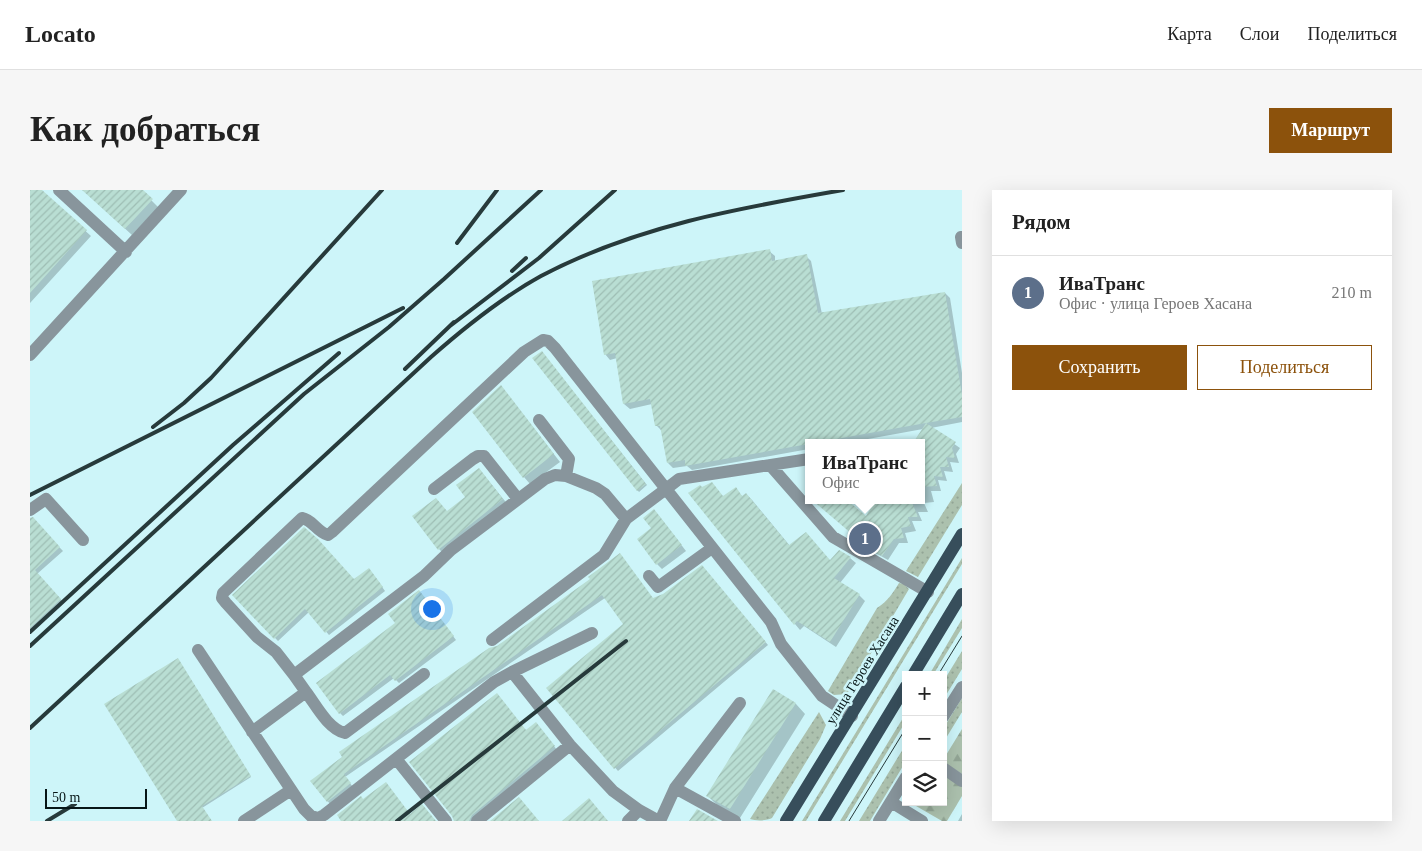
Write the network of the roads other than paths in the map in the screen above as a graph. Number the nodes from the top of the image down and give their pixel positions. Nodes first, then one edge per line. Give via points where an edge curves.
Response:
1 (59, 190) edge
2 (181, 190) edge
3 (126, 252) junction
4 (30, 354) edge
5 (539, 420) dead end
6 (805, 460) edge
7 (770, 465) junction
8 (566, 476) junction
9 (434, 489) dead end
10 (666, 489) junction
11 (518, 499) junction
12 (30, 510) edge
13 (626, 518) junction
14 (962, 534) edge
15 (83, 540) dead end
16 (712, 548) junction
17 (649, 576) dead end
18 (928, 592) junction
19 (962, 594) edge
20 (592, 633) dead end
21 (492, 640) dead end
22 (198, 650) dead end
23 (915, 671) edge
24 (512, 672) junction
25 (294, 674) junction
26 (424, 674) dead end
27 (962, 687) edge
28 (306, 692) junction
29 (902, 693) edge
30 (740, 703) dead end
31 (852, 716) junction
32 (944, 716) edge
33 (252, 732) junction
34 (570, 746) junction
35 (396, 760) junction
36 (947, 771) edge
37 (962, 781) edge
38 (902, 784) edge
39 (675, 788) junction
40 (291, 790) junction
41 (891, 802) junction
42 (638, 810) junction
43 (244, 821) edge
44 (446, 821) edge
45 (477, 821) edge
46 (628, 821) edge
47 (660, 821) edge
48 (735, 821) edge
49 (786, 821) edge
50 (824, 821) edge
51 (879, 821) edge
52 (922, 821) edge

1 - 3 street
2 - 3 street
3 - 4 street
5 - 8 street via 569,459
6 - 7 street
7 - 10 street via 679,479
7 - 18 street via 833,537
8 - 11 street via 555,475 545,479
8 - 13 street via 605,494
9 - 11 street via 473,459 484,456
10 - 13 street
10 - 16 street
10 - 25 street via 555,348 542,340 524,352 332,532 324,534 302,518 223,593 226,603
11 - 25 street via 451,550 424,576
12 - 15 street via 46,499
13 - 21 street via 604,555
14 - 18 main road, улица Героев Хасана
16 - 17 street via 658,587
16 - 31 street via 822,696
18 - 31 main road, улица Героев Хасана
19 - 23 main road
20 - 24 street
22 - 33 street
24 - 34 street
24 - 35 street via 494,682
25 - 28 street
26 - 28 street via 345,733 332,726
27 - 32 street
28 - 33 street
29 - 50 main road
30 - 39 street
31 - 49 main road, улица Героев Хасана
33 - 40 street
34 - 42 street via 613,791
34 - 45 street
35 - 40 street via 318,818 304,809
35 - 44 street
36 - 37 street
38 - 41 street
39 - 47 street
39 - 48 street
40 - 43 street
41 - 51 street
41 - 52 street
42 - 46 street
42 - 47 street

